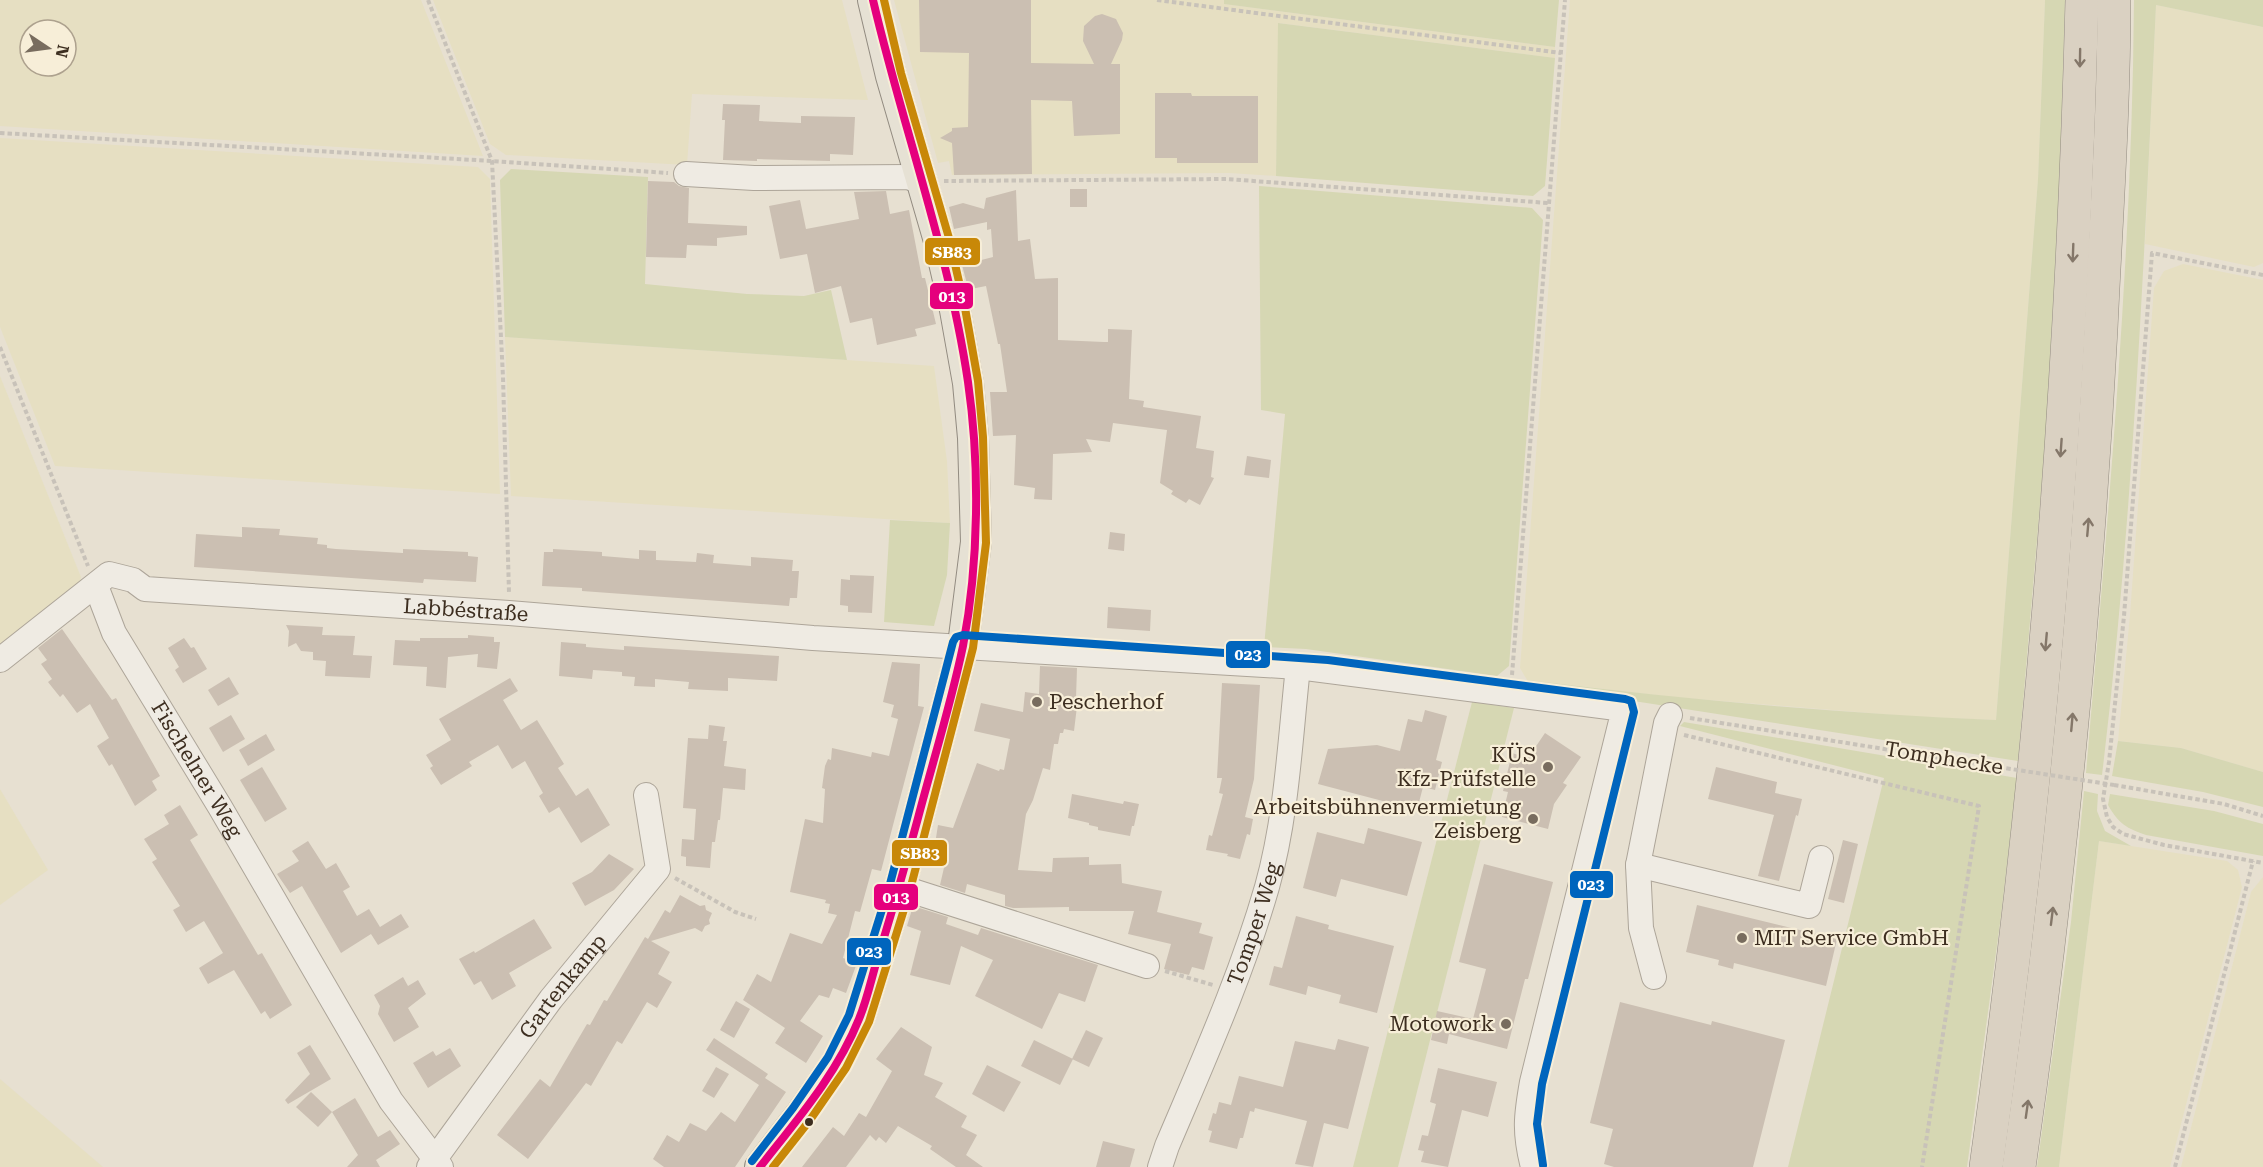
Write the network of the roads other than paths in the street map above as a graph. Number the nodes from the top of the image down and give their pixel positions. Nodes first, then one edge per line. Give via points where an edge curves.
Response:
1 (873, 0) edge
2 (2082, 0) edge
3 (2114, 0) edge
4 (686, 174) road end
5 (924, 183) junction
6 (96, 586) junction
7 (963, 645) junction
8 (0, 660) edge
9 (1298, 667) junction
10 (1668, 719) road end
11 (646, 795) dead end
12 (1821, 858) dead end
13 (1638, 865) junction
14 (900, 886) junction
15 (1147, 966) road end
16 (1654, 977) dead end
17 (435, 1164) edge
18 (760, 1167) edge
19 (1160, 1167) edge
20 (1533, 1167) edge
21 (1986, 1167) edge
22 (2019, 1167) edge

1 - 5 main road via 891,76
2 -> 21 highway via 2073,260 2046,649 2024,870
22 -> 3 highway via 2058,870 2095,441
4 - 5 street via 754,178 908,177
5 - 7 main road via 955,310 974,438 976,542
6 - 7 street, Labbéstraße via 109,574 133,580 145,589 813,638
6 - 8 street, Labbéstraße
6 - 17 street, Fischelner Weg via 114,633 391,1101
7 - 9 street
7 - 14 main road
9 - 19 street, Tomper Weg via 1283,810 1267,886 1233,990
9 - 20 street via 1624,709 1532,1082 1526,1119
10 - 13 street
11 - 17 street, Gartenkamp via 658,869 551,999
12 - 13 street via 1809,906
13 - 16 street via 1641,927
14 - 15 street
14 - 18 main road via 855,1027 837,1062

